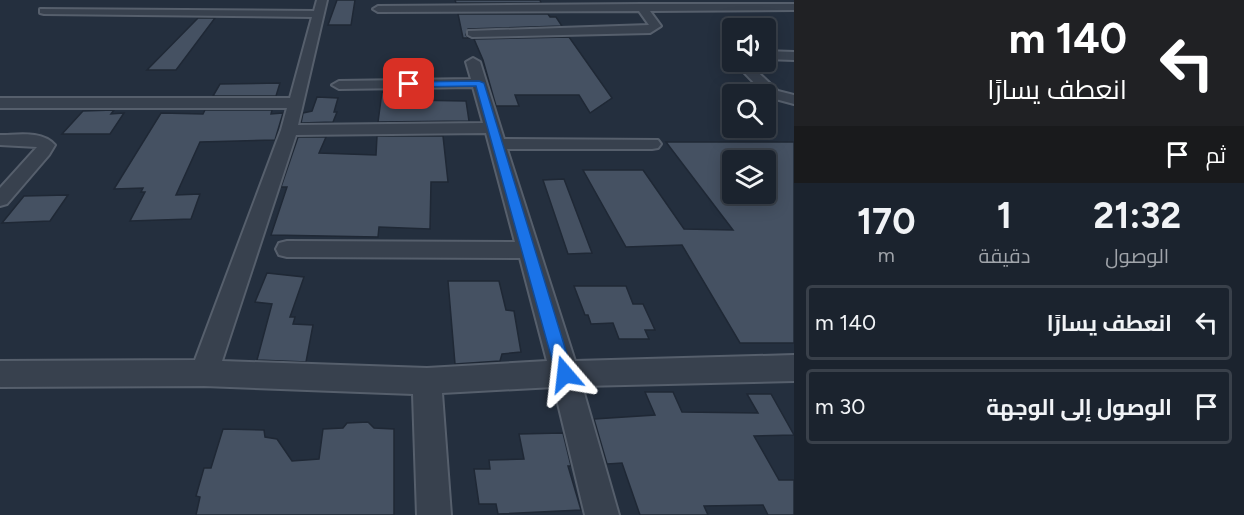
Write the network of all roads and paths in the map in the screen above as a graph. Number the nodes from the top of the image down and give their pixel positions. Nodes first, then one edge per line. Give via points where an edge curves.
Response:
1 (174, 0) edge
2 (483, 4) edge
3 (631, 5) edge
4 (319, 7) edge
5 (794, 7) edge
6 (378, 9) dead end
7 (44, 11) dead end
8 (157, 12) junction
9 (472, 33) dead end
10 (776, 55) edge
11 (794, 56) edge
12 (473, 62) dead end
13 (750, 72) edge
14 (479, 83) junction
15 (339, 85) dead end
16 (794, 100) edge
17 (0, 103) edge
18 (295, 103) junction
19 (289, 130) junction
20 (495, 136) junction
21 (0, 140) edge
22 (652, 144) dead end
23 (0, 200) edge
24 (287, 249) dead end
25 (528, 250) junction
26 (794, 368) edge
27 (204, 373) junction
28 (0, 374) edge
29 (565, 374) junction
30 (427, 381) junction
31 (434, 515) edge
32 (602, 515) edge

1 - 8 street
2 - 3 street
2 - 6 street
3 - 5 street
3 - 9 street via 655,26 653,29
4 - 8 street
4 - 18 street
7 - 8 street
10 - 11 street
12 - 14 street
13 - 16 street via 773,94
14 - 15 street
14 - 20 street
17 - 18 street
18 - 19 street
19 - 20 street
19 - 27 street
20 - 22 street
20 - 25 street
21 - 23 street via 37,140 46,145
24 - 25 street
25 - 29 street
26 - 29 street
27 - 28 street
27 - 30 street
29 - 30 street
29 - 32 street
30 - 31 street

